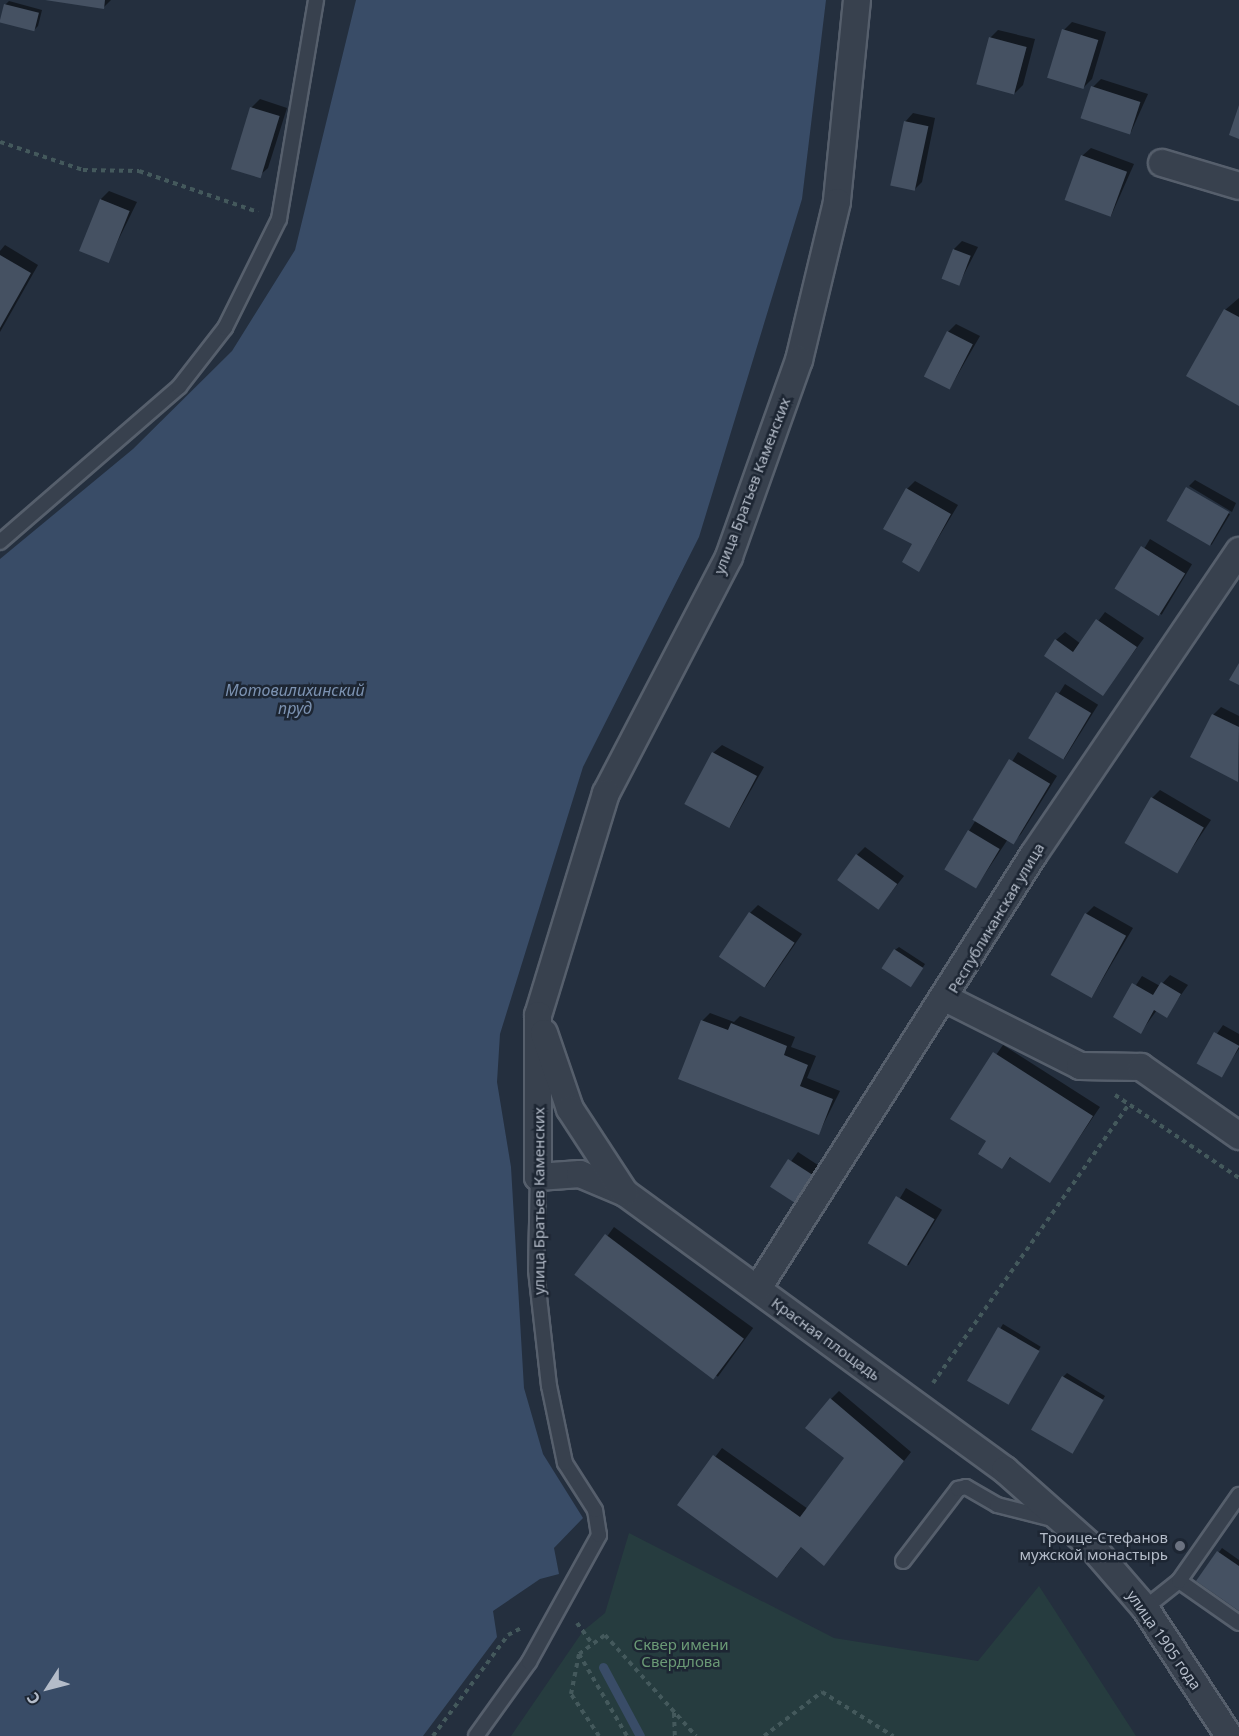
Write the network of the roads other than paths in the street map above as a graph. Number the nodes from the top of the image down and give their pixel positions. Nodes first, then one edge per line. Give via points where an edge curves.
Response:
1 (316, 0) edge
2 (857, 0) edge
3 (1162, 163) dead end
4 (1239, 186) edge
5 (0, 542) edge
6 (1239, 551) edge
7 (947, 999) junction
8 (538, 1015) junction
9 (1239, 1136) edge
10 (538, 1177) junction
11 (624, 1193) junction
12 (758, 1288) junction
13 (1239, 1495) edge
14 (1060, 1521) junction
15 (1093, 1548) joint
16 (903, 1561) dead end
17 (1179, 1581) junction
18 (1145, 1608) junction
19 (1239, 1623) edge
20 (476, 1736) edge
21 (1229, 1736) edge

1 - 5 lane via 279,219 225,328 178,387
2 - 8 street, улица Братьев Каменских via 837,202 799,360 729,557 606,793
3 - 4 street
6 - 7 street, Республиканская улица via 1034,854
7 - 9 street via 1080,1066 1141,1067
7 - 12 street, Республиканская улица
8 - 10 street, улица Братьев Каменских
8 - 11 street, улица Братьев Каменских via 570,1109
10 - 11 street, Красная площадь via 580,1174
10 - 20 lane, улица Братьев Каменских via 536,1270 549,1386 565,1463 594,1510 599,1535 541,1643
11 - 12 street, Красная площадь
12 - 14 street, Красная площадь via 1005,1470
13 - 17 lane
14 - 15 street, Красная площадь
14 - 16 lane via 996,1505 966,1487 958,1489
15 - 18 street, улица 1905 года
17 - 18 lane
17 - 19 lane
18 - 21 street, улица 1905 года

